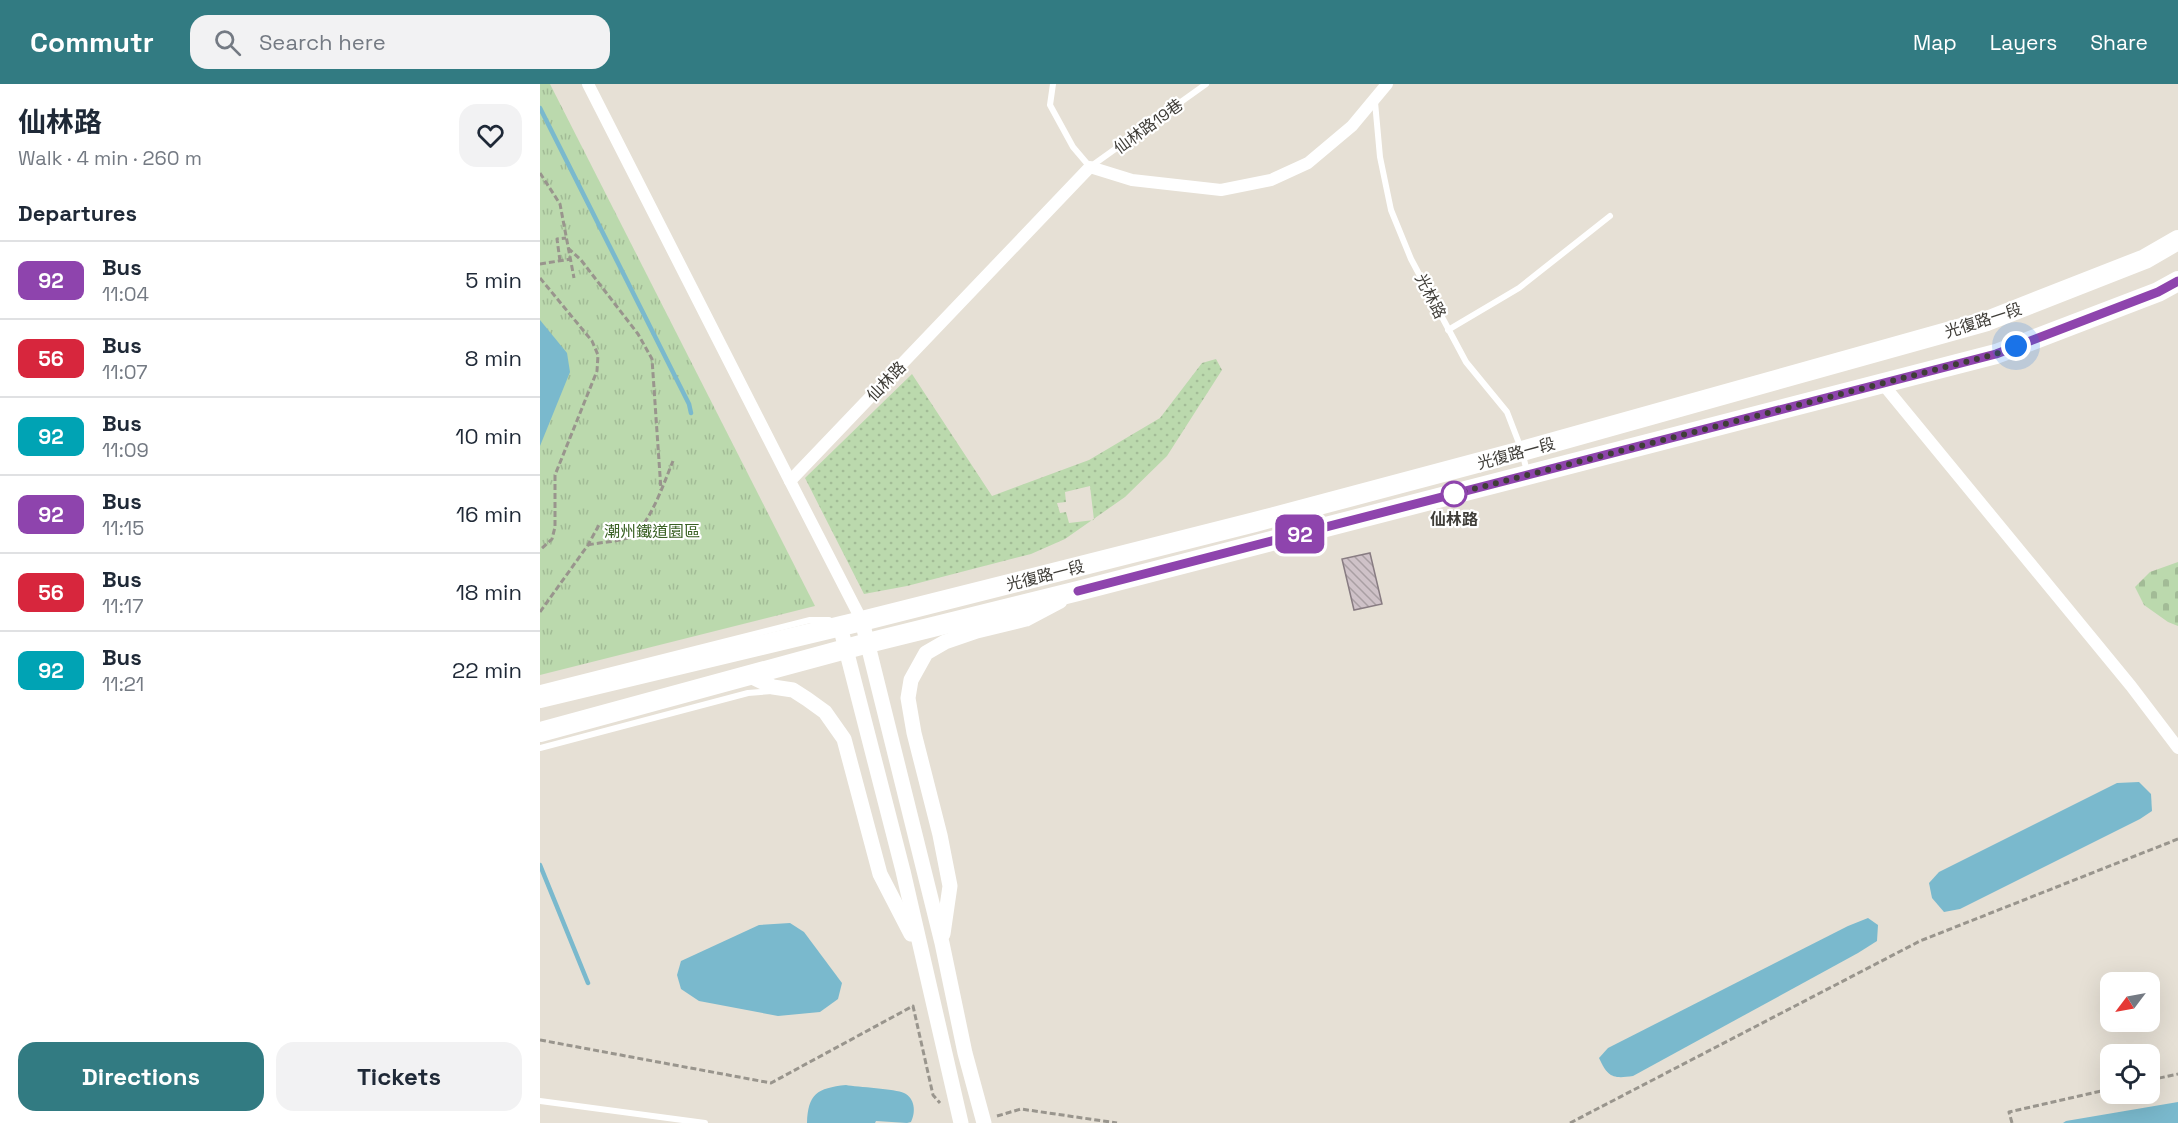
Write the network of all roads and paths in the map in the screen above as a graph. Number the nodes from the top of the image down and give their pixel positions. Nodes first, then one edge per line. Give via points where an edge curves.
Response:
1 (588, 84) edge
2 (1053, 84) edge
3 (1206, 84) edge
4 (1385, 85) edge
5 (1374, 100) junction
6 (1090, 167) junction
7 (540, 173) edge
8 (1610, 216) dead end
9 (566, 238) junction
10 (2178, 240) edge
11 (568, 248) junction
12 (570, 260) junction
13 (562, 261) junction
14 (540, 264) edge
15 (540, 278) edge
16 (574, 278) dead end
17 (2178, 281) edge
18 (1448, 330) junction
19 (1882, 384) junction
20 (1522, 452) junction
21 (673, 461) dead end
22 (1528, 475) junction
23 (790, 481) junction
24 (661, 490) junction
25 (600, 523) dead end
26 (588, 545) junction
27 (540, 550) edge
28 (1078, 591) junction
29 (540, 612) edge
30 (862, 621) junction
31 (840, 626) junction
32 (868, 643) junction
33 (846, 649) junction
34 (748, 675) junction
35 (540, 688) edge
36 (793, 690) junction
37 (540, 698) edge
38 (540, 732) edge
39 (540, 748) edge
40 (2178, 748) edge
41 (2178, 838) edge
42 (942, 943) junction
43 (921, 953) junction
44 (540, 1040) edge
45 (2178, 1074) edge
46 (2160, 1078) edge
47 (2100, 1091) edge
48 (540, 1101) edge
49 (943, 1107) dead end
50 (986, 1121) edge
51 (705, 1123) edge
52 (961, 1123) edge
53 (1117, 1123) edge
54 (1570, 1123) edge
55 (2012, 1123) edge

1 - 23 street
2 - 6 lane via 1050,105 1073,147
3 - 6 lane, 仙林路19巷
4 - 5 street
5 - 6 street via 1352,126 1308,163 1271,180 1221,190 1132,180
5 - 18 lane, 光林路 via 1391,210
6 - 23 street, 仙林路
7 - 9 path via 560,204
8 - 18 lane via 1519,288
9 - 11 path
9 - 13 path via 557,239
10 - 20 main road, 光復路一段 via 2145,259 1987,321
11 - 12 path
11 - 24 path via 638,334 651,358
12 - 13 path
12 - 16 path
13 - 14 path
15 - 27 path via 592,341 598,355 597,371 555,475 552,539
17 - 19 main road, 光復路一段 via 1996,354
18 - 20 lane, 光林路 via 1466,362 1507,412
19 - 22 main road, 光復路一段
19 - 40 street
20 - 22 lane, 光林路
20 - 30 main road, 光復路一段
21 - 24 path
22 - 28 main road, 光復路一段
23 - 30 street
24 - 26 path via 640,530 629,537
25 - 26 path
26 - 29 path
28 - 32 main road, 光復路一段
28 - 42 street via 1026,619 945,642 926,654 911,680 908,698 914,733 950,886
30 - 31 main road, 光復路一段
30 - 32 street
30 - 35 lane via 810,620
31 - 33 street
31 - 37 main road, 光復路一段
32 - 33 main road, 光復路一段
32 - 42 street
33 - 34 main road, 光復路一段
33 - 43 street
34 - 36 street via 773,687
34 - 38 main road, 光復路一段
36 - 39 lane via 748,693
36 - 43 street via 825,712 844,739 880,874
41 - 54 path via 1920,941
42 - 50 street via 965,1053
43 - 52 street
44 - 49 path via 771,1083 913,1006 933,1095
45 - 46 path
47 - 55 path via 2009,1112
48 - 51 lane
50 - 53 path via 1022,1109

